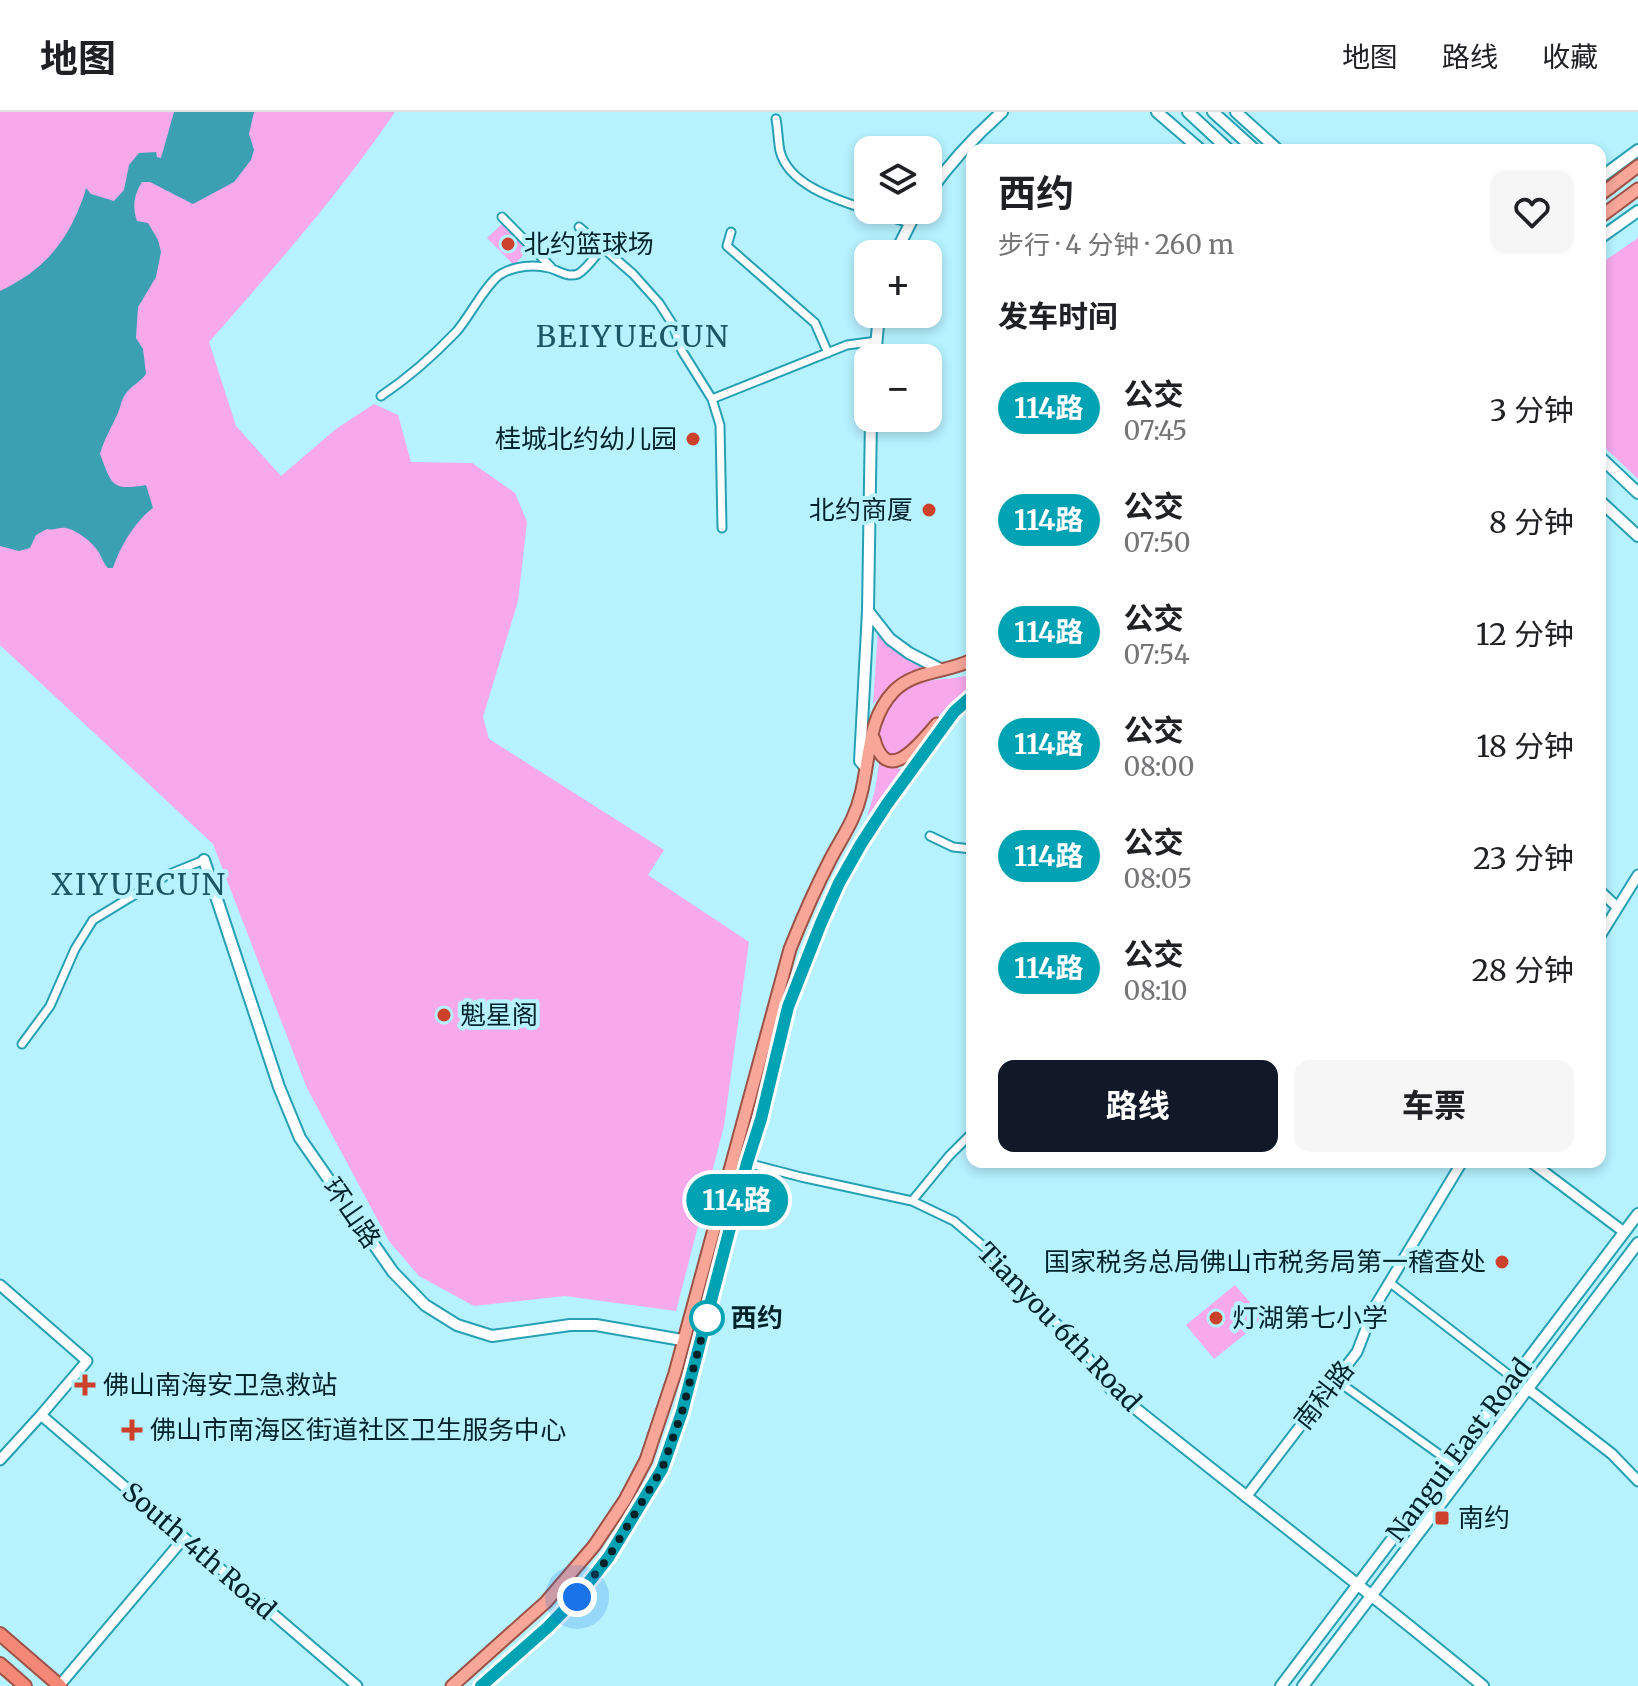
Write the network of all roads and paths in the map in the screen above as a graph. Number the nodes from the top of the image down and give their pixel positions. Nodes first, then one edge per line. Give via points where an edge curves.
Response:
1 (1002, 112) edge
2 (1157, 112) edge
3 (1188, 112) edge
4 (1213, 112) edge
5 (1236, 112) edge
6 (776, 119) dead end
7 (969, 144) edge
8 (1194, 144) edge
9 (1223, 144) edge
10 (1248, 144) edge
11 (1271, 144) edge
12 (966, 147) edge
13 (1638, 150) edge
14 (1638, 166) edge
15 (1606, 174) edge
16 (942, 176) edge
17 (1638, 189) edge
18 (1606, 190) edge
19 (854, 205) edge
20 (1638, 211) edge
21 (1606, 213) edge
22 (502, 217) dead end
23 (579, 227) dead end
24 (731, 232) dead end
25 (1606, 234) edge
26 (603, 247) junction
27 (552, 269) junction
28 (878, 328) edge
29 (877, 341) junction
30 (877, 344) edge
31 (828, 353) junction
32 (381, 396) dead end
33 (712, 399) junction
34 (871, 432) edge
35 (1606, 463) edge
36 (1638, 493) edge
37 (1606, 507) edge
38 (722, 528) dead end
39 (1638, 536) edge
40 (868, 611) junction
41 (966, 662) edge
42 (942, 670) junction
43 (966, 701) edge
44 (954, 712) junction
45 (872, 734) junction
46 (866, 768) junction
47 (930, 836) dead end
48 (966, 848) edge
49 (204, 860) joint
50 (1638, 875) edge
51 (1606, 897) edge
52 (1617, 907) junction
53 (1606, 926) edge
54 (22, 1044) dead end
55 (966, 1139) edge
56 (747, 1163) junction
57 (1458, 1168) edge
58 (1539, 1168) edge
59 (912, 1201) junction
60 (1638, 1214) edge
61 (1624, 1232) junction
62 (1638, 1243) edge
63 (1389, 1282) junction
64 (0, 1285) edge
65 (682, 1340) junction
66 (1513, 1378) junction
67 (1336, 1380) junction
68 (1110, 1388) joint
69 (1528, 1389) junction
70 (41, 1415) junction
71 (0, 1460) edge
72 (1450, 1462) junction
73 (1638, 1481) edge
74 (1246, 1497) junction
75 (184, 1538) junction
76 (1357, 1583) junction
77 (1371, 1594) junction
78 (0, 1634) edge
79 (0, 1664) edge
80 (25, 1686) edge
81 (60, 1686) edge
82 (357, 1686) edge
83 (452, 1686) edge
84 (481, 1686) edge
85 (1281, 1686) edge
86 (1303, 1686) edge
87 (1483, 1686) edge

1 - 7 main road
2 - 8 main road
3 - 9 main road
4 - 10 main road
5 - 11 main road
6 - 19 street via 788,168 830,198
12 - 16 main road
13 - 15 main road
14 - 18 main road
17 - 21 main road
20 - 25 main road
22 - 27 street
23 - 26 street
24 - 31 street via 727,246 815,323
26 - 27 street via 575,275
26 - 33 street via 659,303
27 - 32 street via 523,267 500,274 457,331
28 - 29 main road
29 - 30 main road
29 - 31 street
31 - 33 street
33 - 38 street via 720,425
34 - 40 main road
35 - 36 main road
37 - 39 main road
40 - 42 main road via 890,639
40 - 46 main road via 860,761
41 - 42 main road
42 - 45 main road via 917,675 895,689 879,708
43 - 44 main road
44 - 45 main road via 901,759 887,759 876,749
44 - 56 main road via 900,785 839,883 788,1007
45 - 46 main road
46 - 65 main road via 854,818 790,949
47 - 48 street
49 - 54 street via 167,875 93,920 50,1006
49 - 65 main road, 环山路 via 300,1138 393,1272 425,1305 457,1325 492,1336 596,1325
50 - 52 street
51 - 52 street
52 - 53 street
55 - 59 street
56 - 59 street, Tianyou 6th Road
56 - 84 main road via 682,1412 662,1469 608,1558 577,1597
57 - 63 street, 南科路
58 - 61 street
59 - 68 street, Tianyou 6th Road via 954,1221 989,1251 1011,1283 1077,1341
60 - 61 main road, Nangui East Road
61 - 66 main road, Nangui East Road
62 - 69 main road, Nangui East Road
63 - 66 street
63 - 67 street, 南科路 via 1357,1352
64 - 70 street via 87,1361
65 - 83 main road via 646,1460 625,1500 546,1602
66 - 72 main road, Nangui East Road
67 - 72 street
67 - 74 street, 南科路
68 - 74 main road, Tianyou 6th Road
69 - 73 street via 1612,1454
69 - 77 main road, Nangui East Road
70 - 71 street
70 - 75 street, South 4th Road
72 - 76 main road, Nangui East Road
74 - 76 main road, Tianyou 6th Road
75 - 81 street
75 - 82 street, South 4th Road
76 - 77 main road, Tianyou 6th Road
76 - 85 main road, Nangui East Road
77 - 86 main road, Nangui East Road
77 - 87 main road, Tianyou 6th Road
78 - 81 highway
79 - 80 highway

